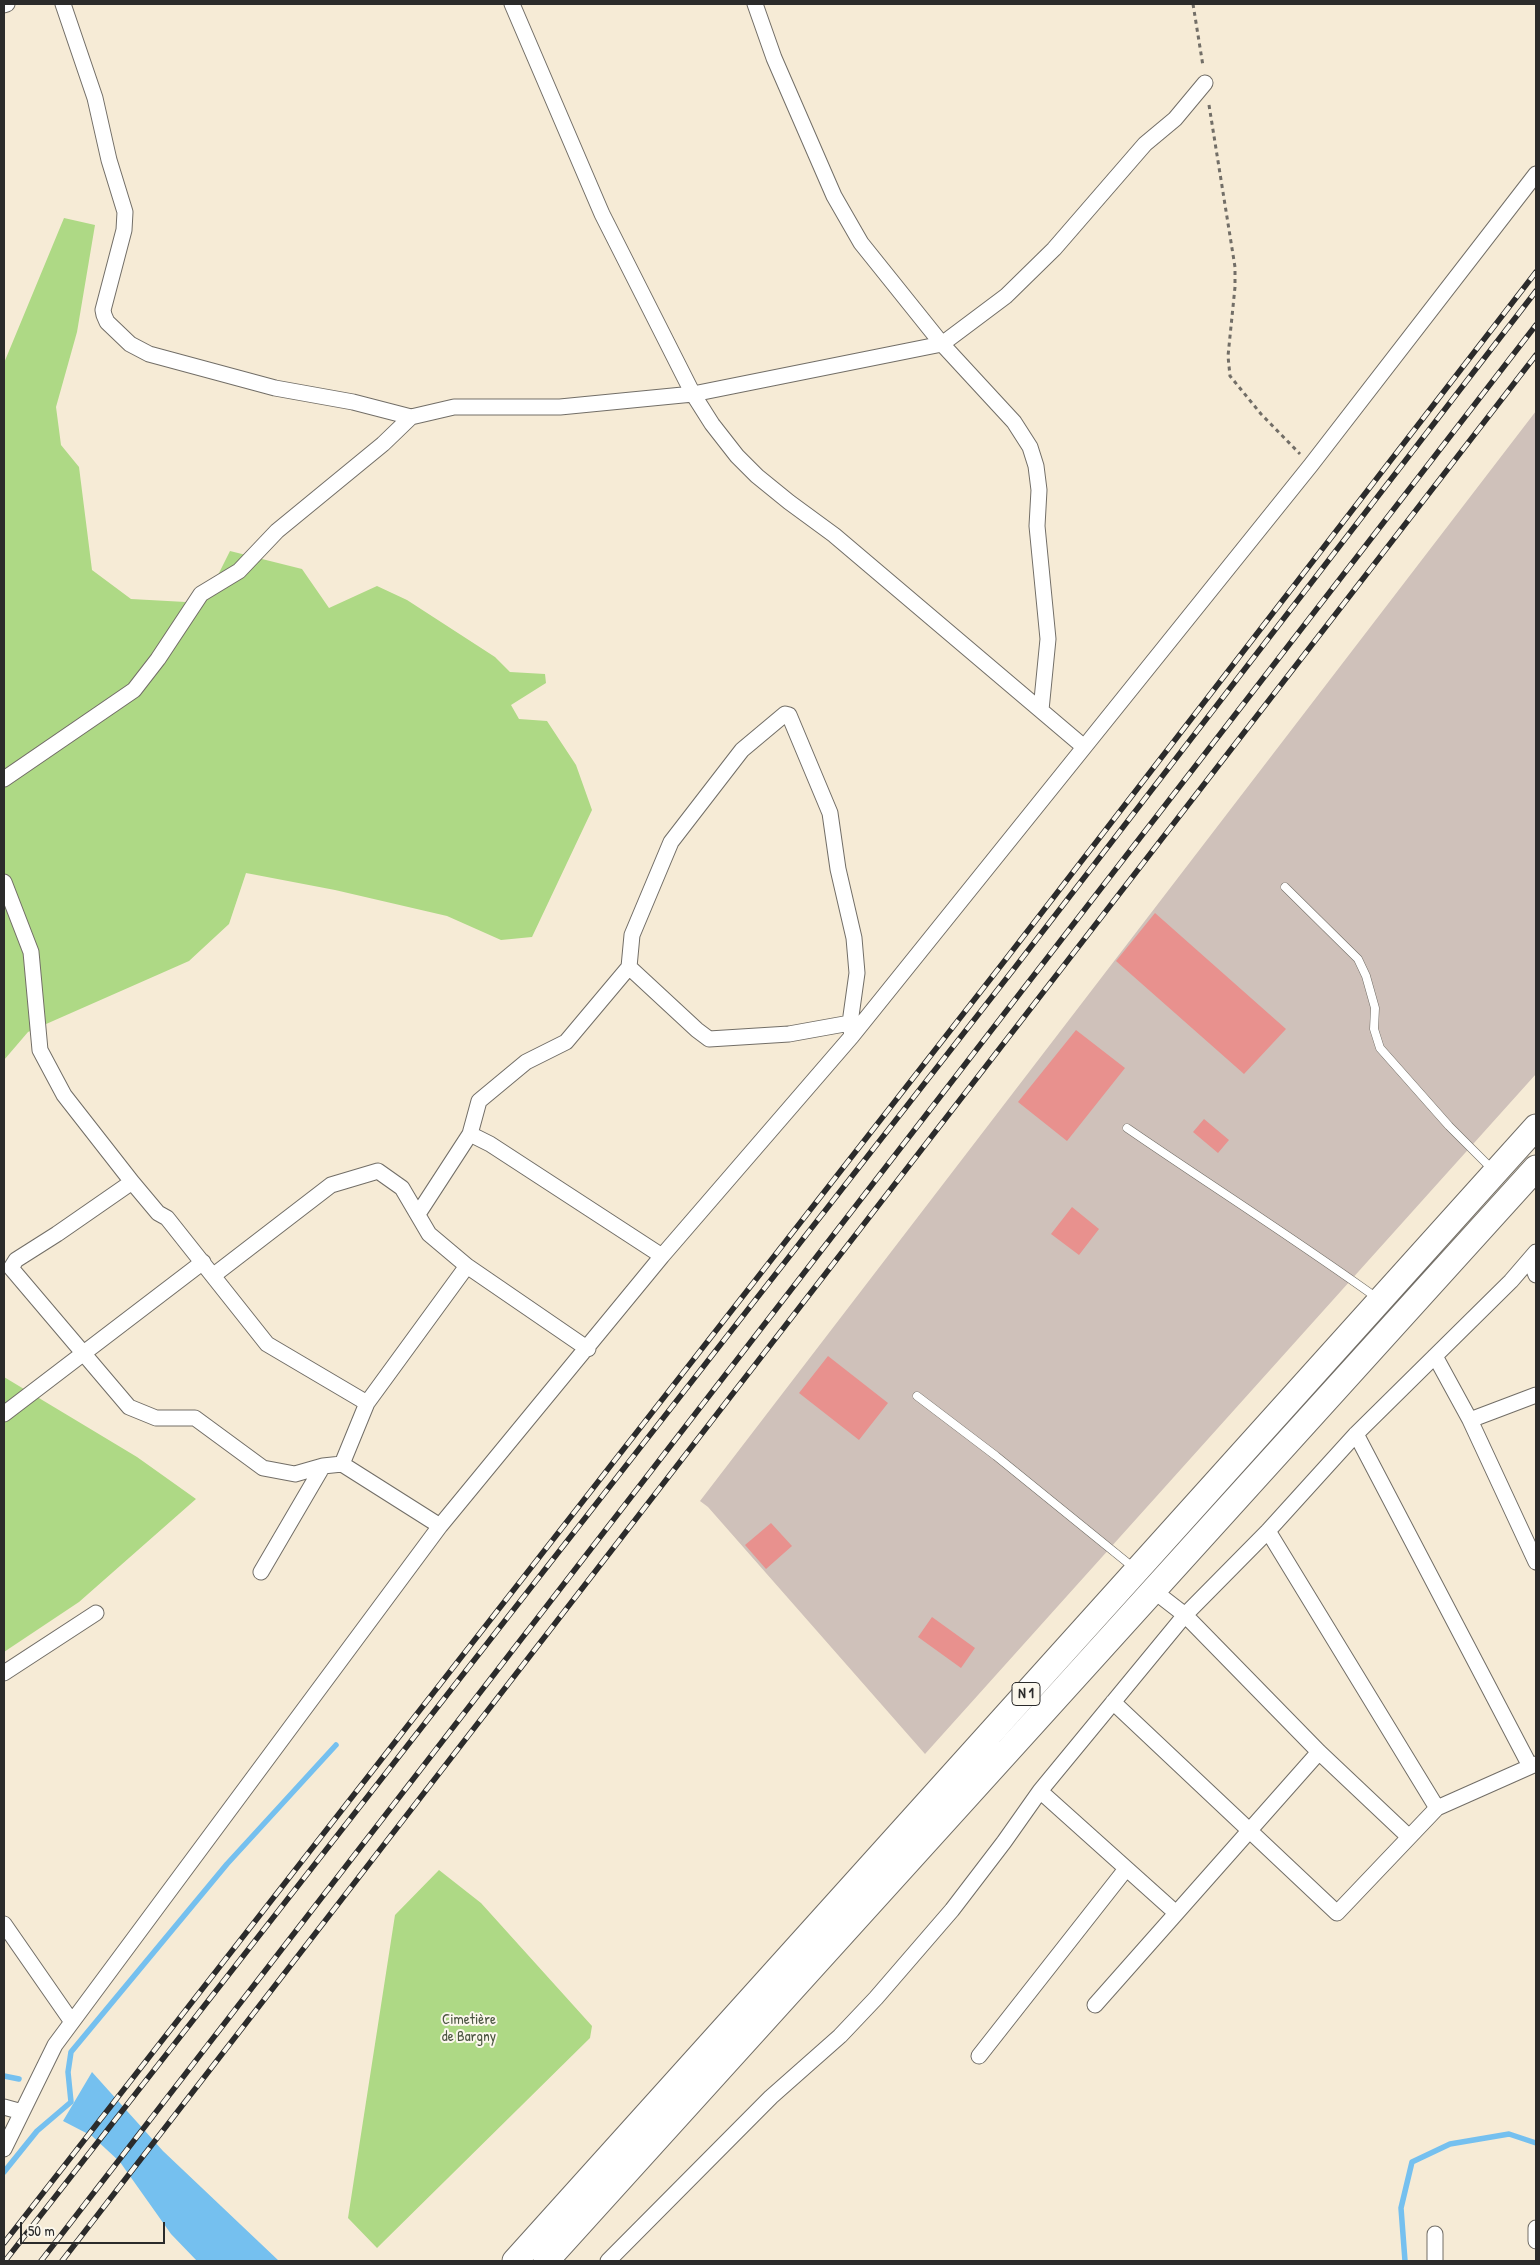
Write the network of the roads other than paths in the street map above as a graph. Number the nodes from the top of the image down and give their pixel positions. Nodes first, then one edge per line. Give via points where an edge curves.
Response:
1 (63, 4) edge
2 (512, 4) edge
3 (755, 4) edge
4 (1205, 84) road end
5 (1536, 174) edge
6 (942, 344) junction
7 (692, 394) junction
8 (411, 417) junction
9 (1041, 710) junction
10 (1084, 747) junction
11 (4, 779) edge
12 (4, 882) edge
13 (1285, 887) dead end
14 (629, 967) junction
15 (851, 1030) junction
16 (1536, 1127) edge
17 (1127, 1128) dead end
18 (470, 1134) junction
19 (1536, 1168) edge
20 (1496, 1173) junction
21 (132, 1182) junction
22 (418, 1214) junction
23 (1533, 1255) edge
24 (662, 1256) junction
25 (203, 1262) junction
26 (467, 1266) junction
27 (7, 1271) edge
28 (214, 1275) junction
29 (1536, 1275) edge
30 (1380, 1301) junction
31 (588, 1349) junction
32 (82, 1353) junction
33 (1435, 1356) junction
34 (1536, 1395) edge
35 (917, 1396) dead end
36 (367, 1403) junction
37 (4, 1414) edge
38 (1470, 1420) junction
39 (1356, 1434) junction
40 (342, 1464) junction
41 (323, 1466) junction
42 (440, 1526) junction
43 (1268, 1531) junction
44 (1536, 1562) edge
45 (1137, 1571) junction
46 (261, 1572) dead end
47 (1154, 1591) junction
48 (96, 1613) dead end
49 (1185, 1615) junction
50 (4, 1673) edge
51 (1113, 1702) junction
52 (1319, 1752) junction
53 (1533, 1765) edge
54 (1040, 1791) junction
55 (1437, 1808) junction
56 (1250, 1831) junction
57 (1409, 1837) junction
58 (1126, 1869) junction
59 (1176, 1914) junction
60 (6, 1931) edge
61 (1095, 2005) dead end
62 (72, 2022) junction
63 (979, 2056) dead end
64 (4, 2107) edge
65 (22, 2112) junction
66 (4, 2150) edge
67 (1536, 2228) edge
68 (1435, 2234) dead end
69 (1536, 2241) edge
70 (515, 2261) edge
71 (546, 2261) edge
72 (608, 2261) edge
73 (1435, 2261) edge

1 - 8 street via 95,98 125,212 124,230 103,310 107,322 134,348 149,354 275,388 353,402
2 - 7 street via 602,214
3 - 6 street via 774,58 834,196 861,243
4 - 6 street via 1175,119 1145,144 1054,249 1006,296
5 - 10 street via 1310,465
6 - 7 street
6 - 9 street via 1014,422 1030,447 1036,466 1039,490 1037,526 1048,639
7 - 8 street via 560,407 454,407
7 - 9 street via 737,456 757,476 834,534
8 - 11 street via 277,531 239,571 201,594 134,690
9 - 10 street
10 - 15 street
12 - 21 street via 31,952 40,1050 64,1095
13 - 20 lane via 1358,959 1375,1008 1374,1029 1380,1048
14 - 15 street via 709,1039
14 - 15 street via 632,935 671,842 742,750 784,714 789,715 830,813 838,869 854,938 857,973
14 - 18 street via 566,1042 526,1062 479,1101
15 - 24 street
16 - 20 highway, N 1
17 - 30 lane via 1326,1261
18 - 22 street
18 - 24 street
19 - 47 highway, N 1
20 - 30 highway, N 1
21 - 25 street
21 - 27 street via 16,1260
22 - 26 street via 429,1234
22 - 28 street via 402,1188 378,1171 331,1185
23 - 29 street
23 - 33 street
24 - 31 street
25 - 28 street
25 - 32 street
26 - 31 street
26 - 36 street
27 - 32 street
28 - 36 street via 267,1344
30 - 45 highway, N 1
31 - 42 street
32 - 37 street
32 - 41 street via 129,1407 156,1418 195,1418 263,1468 295,1474
33 - 38 street
33 - 39 street
34 - 38 street
35 - 45 lane
36 - 40 street
38 - 44 street
39 - 43 street
39 - 53 street
40 - 41 street
40 - 42 street
41 - 46 street
42 - 62 street
43 - 49 street
43 - 55 street
45 - 70 highway, N 1
47 - 49 street
47 - 71 highway, N 1
48 - 50 street
49 - 51 street
49 - 52 street
51 - 54 street
51 - 56 street
52 - 56 street
52 - 57 street
53 - 55 street
54 - 58 street
54 - 72 street via 952,1910 876,1998 840,2036 771,2097
55 - 57 street
56 - 57 street via 1337,1913
56 - 59 street
58 - 59 street
58 - 63 street
59 - 61 street
60 - 62 street
62 - 65 street via 55,2044
64 - 65 street
65 - 66 street
67 - 69 street
68 - 73 street

